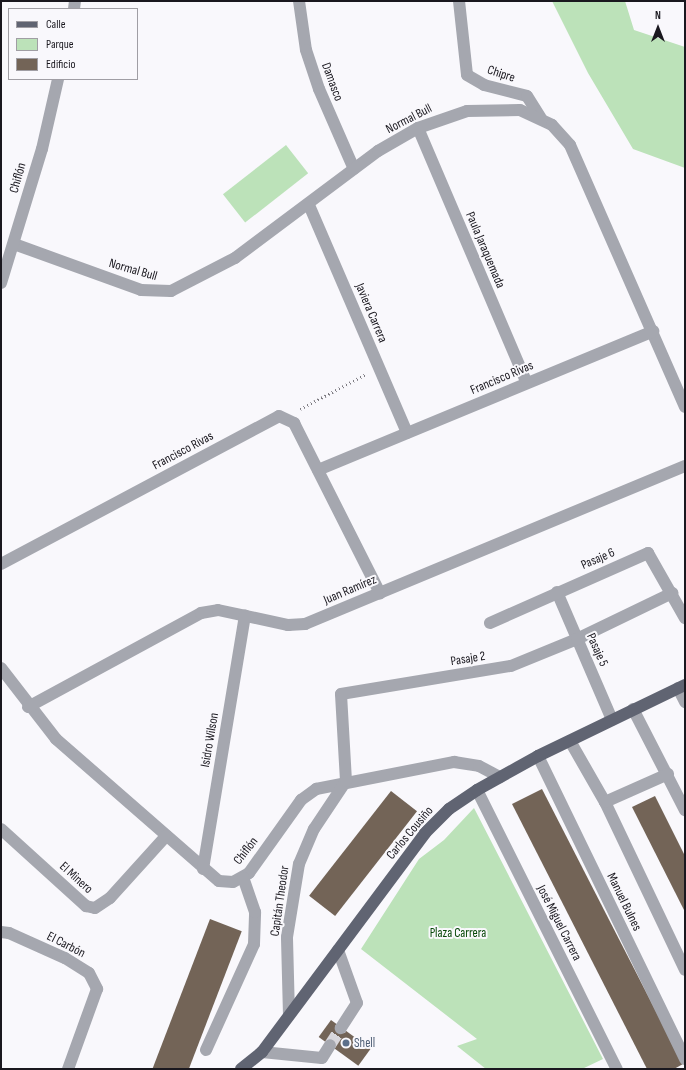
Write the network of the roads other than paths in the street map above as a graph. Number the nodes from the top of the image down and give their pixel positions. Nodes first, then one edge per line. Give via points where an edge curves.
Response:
1 (299, 1) edge
2 (459, 1) edge
3 (58, 80) edge
4 (541, 118) junction
5 (418, 128) junction
6 (354, 168) junction
7 (309, 205) junction
8 (14, 244) junction
9 (1, 283) edge
10 (653, 331) junction
11 (527, 383) junction
12 (685, 407) edge
13 (407, 433) junction
14 (685, 466) edge
15 (318, 470) junction
16 (1, 564) edge
17 (557, 592) junction
18 (380, 593) junction
19 (672, 593) junction
20 (246, 615) junction
21 (685, 618) edge
22 (490, 622) dead end
23 (578, 639) junction
24 (1, 668) edge
25 (682, 686) edge
26 (685, 702) edge
27 (28, 706) junction
28 (633, 710) junction
29 (612, 720) junction
30 (570, 741) junction
31 (538, 756) junction
32 (668, 774) junction
33 (500, 777) junction
34 (346, 781) junction
35 (476, 790) junction
36 (605, 802) junction
37 (685, 810) edge
38 (1, 829) edge
39 (166, 836) junction
40 (203, 869) junction
41 (243, 878) junction
42 (1, 932) edge
43 (338, 950) junction
44 (685, 970) edge
45 (289, 1014) junction
46 (341, 1028) tunnel mouth
47 (330, 1045) tunnel mouth
48 (206, 1050) dead end
49 (262, 1052) junction
50 (685, 1059) edge
51 (68, 1069) edge
52 (241, 1069) edge
53 (256, 1069) edge
54 (617, 1069) edge

1 - 6 street, Damasco via 306,50 319,90
2 - 4 street, Chipre via 467,75 484,85 527,96
3 - 8 street, Chiflón
4 - 5 street, Normal Bull via 520,110 488,109 444,117
4 - 10 street, Normal Bull via 562,134 577,157
5 - 6 street, Normal Bull
5 - 11 street, Paula Jaraquemada
6 - 7 street, Normal Bull
7 - 8 street, Normal Bull via 216,270 182,288 160,292 141,290
7 - 13 street, Javiera Carrera
8 - 9 street, Chiflón
10 - 11 street, Francisco Rivas
10 - 12 street, Normal Bull
11 - 13 street, Francisco Rivas
13 - 15 street, Francisco Rivas
14 - 18 street, Juan Ramírez
15 - 16 street, Francisco Rivas via 294,423 285,417 273,418
15 - 18 street
17 - 19 street, Pasaje 6 via 648,553
17 - 22 street, Pasaje 6
17 - 23 street, Pasaje 5
18 - 20 street, Juan Ramírez via 301,624 288,625
19 - 21 street, Pasaje 6
19 - 23 street, Pasaje 2
20 - 27 street, Juan Ramírez via 218,610 201,613
20 - 40 street, Isidro Wilson
23 - 29 street, Pasaje 5
23 - 34 street, Pasaje 2 via 511,666 341,694
24 - 27 street, Chiflón
25 - 26 street
25 - 28 main road, Carlos Cousiño
27 - 39 street, Chiflón via 56,739
28 - 29 main road, Carlos Cousiño
28 - 32 street
29 - 30 main road, Carlos Cousiño
30 - 31 main road, Carlos Cousiño
30 - 36 street, Manuel Bulnes
31 - 33 main road, Carlos Cousiño
31 - 50 street, Manuel Bulnes
32 - 36 street
32 - 37 street
33 - 34 street, Chiflón via 479,766 454,762
33 - 35 main road, Carlos Cousiño
34 - 41 street, Chiflón via 316,788 305,795
34 - 45 street, Capitán Theodor via 314,829 299,864 287,937
35 - 43 main road, Carlos Cousiño via 450,809 425,833
35 - 54 street, José Miguel Carrera
36 - 44 street, Manuel Bulnes
38 - 39 street, El Minero via 86,906 95,908 110,898
39 - 40 street, Chiflón
40 - 41 street, Chiflón via 220,881 233,882
41 - 48 street via 255,912 254,944
42 - 51 street, El Carbón via 9,933 66,958 89,973 97,989
43 - 45 main road, Carlos Cousiño
43 - 46 street via 357,1003
45 - 49 main road, Carlos Cousiño
47 - 49 street via 322,1058
49 - 52 main road, Carlos Cousiño
49 - 53 main road, Carlos Cousiño

